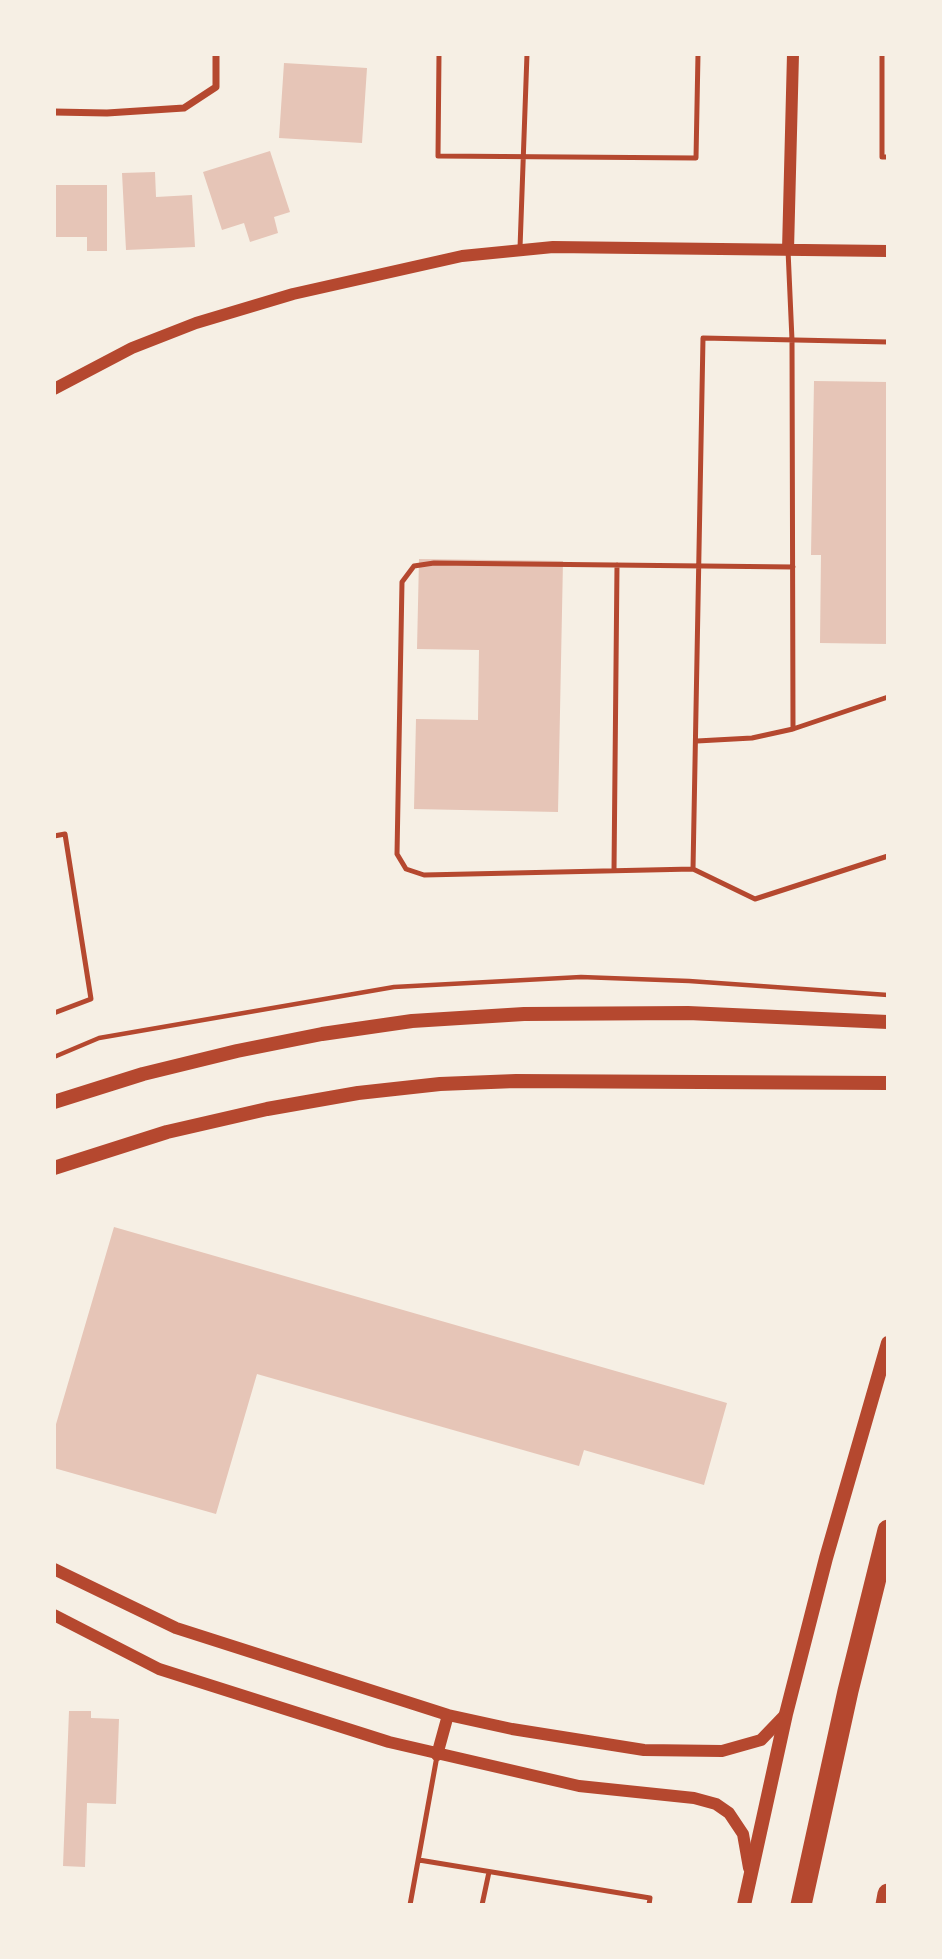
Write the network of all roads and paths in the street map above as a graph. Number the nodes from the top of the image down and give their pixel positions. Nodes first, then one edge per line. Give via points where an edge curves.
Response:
1 (216, 54) edge
2 (439, 54) edge
3 (527, 54) edge
4 (698, 54) edge
5 (793, 54) edge
6 (882, 54) edge
7 (885, 69) edge
8 (54, 112) edge
9 (523, 157) junction
10 (888, 157) edge
11 (520, 248) junction
12 (788, 250) junction
13 (888, 251) edge
14 (792, 341) junction
15 (888, 342) edge
16 (54, 389) edge
17 (617, 565) junction
18 (700, 566) junction
19 (793, 567) junction
20 (888, 697) edge
21 (793, 729) junction
22 (698, 741) junction
23 (54, 836) edge
24 (888, 856) edge
25 (693, 869) junction
26 (614, 870) junction
27 (54, 1013) edge
28 (883, 1022) edge
29 (888, 1083) edge
30 (54, 1102) edge
31 (54, 1168) edge
32 (888, 1342) edge
33 (888, 1530) edge
34 (54, 1569) edge
35 (54, 1615) edge
36 (786, 1714) junction
37 (448, 1715) junction
38 (437, 1755) junction
39 (419, 1860) junction
40 (489, 1872) junction
41 (749, 1875) junction
42 (888, 1894) edge
43 (410, 1905) edge
44 (482, 1905) edge
45 (649, 1905) edge
46 (744, 1905) edge
47 (801, 1905) edge
48 (886, 1905) edge

1 - 8 street via 216,87 184,108
2 - 9 lane via 438,156
3 - 9 lane
4 - 9 lane via 696,158
5 - 12 street
6 - 7 lane
7 - 10 lane via 882,157
9 - 11 lane
11 - 12 street
11 - 16 street via 402,268 196,323 132,348
12 - 13 street
12 - 14 lane
14 - 15 lane
14 - 18 lane via 703,338
14 - 19 lane
17 - 18 lane
17 - 26 lane
17 - 26 lane via 414,566 402,582 397,854 406,869 424,875
18 - 19 lane
18 - 22 lane
19 - 21 lane
20 - 21 lane
21 - 22 lane via 752,738
22 - 25 lane
23 - 27 lane via 65,834 91,999
24 - 25 lane via 755,899
25 - 26 lane
28 - 30 main road via 688,1013 524,1013 412,1021 237,1051
29 - 31 main road via 516,1081 426,1085 267,1109 167,1132
32 - 36 main road
33 - 47 highway
34 - 37 street via 176,1629
35 - 38 street via 159,1669 273,1708
36 - 37 street via 761,1740 722,1751 644,1750
36 - 41 main road
37 - 38 street
38 - 39 lane
38 - 41 street via 579,1786 716,1804 744,1834
39 - 40 lane
39 - 43 lane
40 - 44 lane
40 - 45 lane via 650,1898
41 - 46 main road
42 - 48 highway

